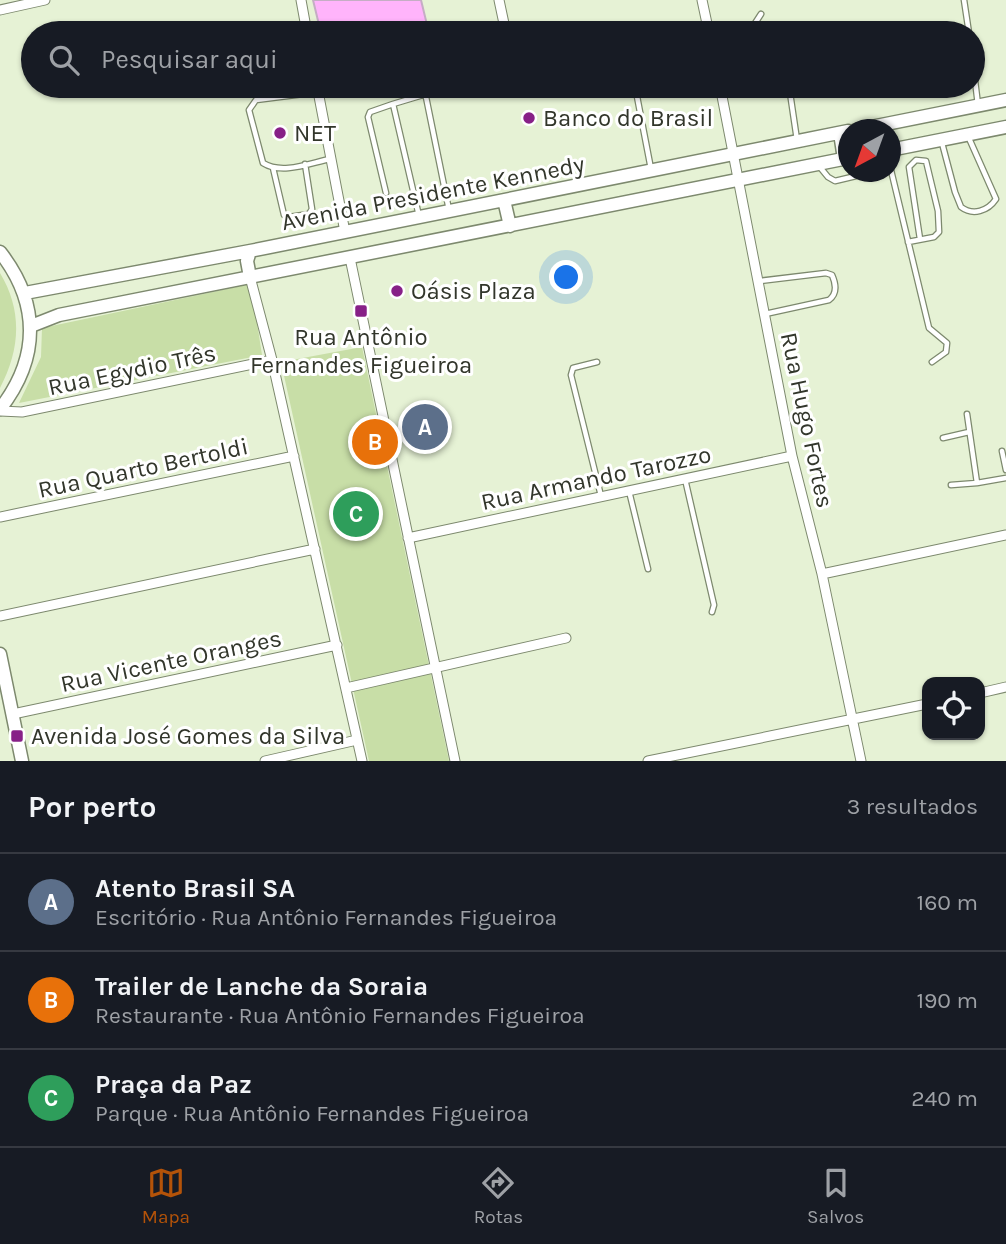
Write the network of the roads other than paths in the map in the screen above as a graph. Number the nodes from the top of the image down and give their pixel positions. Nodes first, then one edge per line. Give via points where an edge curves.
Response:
1 (45, 0) edge
2 (301, 0) edge
3 (499, 0) edge
4 (702, 0) edge
5 (964, 0) edge
6 (0, 10) edge
7 (761, 14) dead end
8 (305, 21) edge
9 (503, 21) edge
10 (707, 21) edge
11 (756, 21) edge
12 (967, 21) edge
13 (267, 98) edge
14 (320, 98) edge
15 (413, 98) edge
16 (426, 98) edge
17 (637, 98) edge
18 (722, 98) edge
19 (791, 98) edge
20 (977, 98) edge
21 (1006, 100) edge
22 (393, 104) junction
23 (978, 106) junction
24 (901, 121) edge
25 (1006, 127) edge
26 (838, 133) edge
27 (968, 135) junction
28 (941, 140) junction
29 (797, 141) junction
30 (901, 148) edge
31 (733, 155) junction
32 (331, 159) junction
33 (838, 160) edge
34 (306, 164) junction
35 (818, 164) junction
36 (273, 168) junction
37 (651, 170) junction
38 (739, 180) junction
39 (838, 180) edge
40 (895, 182) edge
41 (386, 193) dead end
42 (505, 200) junction
43 (449, 211) junction
44 (419, 217) junction
45 (510, 226) junction
46 (345, 232) junction
47 (920, 239) junction
48 (908, 242) junction
49 (250, 251) junction
50 (0, 252) edge
51 (350, 258) junction
52 (250, 278) junction
53 (759, 281) junction
54 (25, 293) junction
55 (765, 314) junction
56 (31, 326) junction
57 (272, 360) junction
58 (597, 362) dead end
59 (932, 362) dead end
60 (0, 410) edge
61 (967, 414) dead end
62 (969, 432) junction
63 (943, 438) dead end
64 (1002, 451) dead end
65 (294, 456) junction
66 (792, 456) junction
67 (1006, 470) edge
68 (685, 478) junction
69 (1006, 478) edge
70 (977, 483) junction
71 (951, 485) dead end
72 (629, 491) junction
73 (601, 497) junction
74 (0, 517) edge
75 (1006, 535) edge
76 (408, 538) junction
77 (315, 549) junction
78 (648, 569) dead end
79 (822, 573) junction
80 (712, 612) dead end
81 (0, 616) edge
82 (566, 638) dead end
83 (337, 645) junction
84 (1, 661) edge
85 (434, 666) junction
86 (1006, 687) edge
87 (346, 688) junction
88 (985, 692) edge
89 (922, 705) edge
90 (13, 714) junction
91 (853, 720) junction
92 (358, 740) junction
93 (22, 761) edge
94 (265, 761) edge
95 (362, 761) edge
96 (455, 761) edge
97 (649, 761) edge
98 (861, 761) edge

1 - 6 street
2 - 8 street
3 - 9 street
4 - 10 street
5 - 12 lane
7 - 11 lane
13 - 36 lane via 256,100 249,110 263,163
14 - 32 street
15 - 22 lane
16 - 43 lane
17 - 37 lane
18 - 31 street, Rua Hugo Fortes
19 - 29 lane
20 - 23 lane
21 - 23 main road
22 - 41 lane via 370,112 368,117
22 - 44 lane
23 - 24 main road
25 - 27 main road
26 - 29 main road, Avenida Presidente Kennedy
27 - 28 main road
27 - 28 lane via 996,199 974,212 961,207
28 - 30 main road
29 - 31 main road, Avenida Presidente Kennedy
31 - 37 main road, Avenida Presidente Kennedy
31 - 38 street, Rua Hugo Fortes
32 - 34 lane
32 - 46 street
33 - 35 main road, Avenida Presidente Kennedy
34 - 36 lane
34 - 36 lane via 312,209 309,214 289,217 284,215
35 - 38 main road, Avenida Presidente Kennedy
35 - 39 lane via 828,177
37 - 42 main road, Avenida Presidente Kennedy
38 - 45 main road, Avenida Presidente Kennedy
38 - 53 street, Rua Hugo Fortes
40 - 48 lane
42 - 43 main road, Avenida Presidente Kennedy
42 - 45 main road
43 - 44 main road, Avenida Presidente Kennedy
44 - 46 main road, Avenida Presidente Kennedy
45 - 51 main road, Avenida Presidente Kennedy
46 - 49 main road, Avenida Presidente Kennedy
46 - 51 main road
47 - 47 lane via 939,232 938,211 926,161 916,160 909,167
47 - 48 lane
48 - 59 lane via 929,328 947,343 946,352
49 - 52 main road
49 - 54 main road, Avenida Presidente Kennedy
50 - 54 main road
51 - 52 main road, Avenida Presidente Kennedy
51 - 76 street
52 - 56 main road, Avenida Presidente Kennedy via 60,315
52 - 57 street
53 - 55 street, Rua Hugo Fortes
53 - 55 lane via 826,273 834,280 834,296 829,300
54 - 56 main road
55 - 66 street, Rua Hugo Fortes
56 - 60 main road via 23,372
57 - 60 street, Rua Egydio Três via 22,412
57 - 65 street
58 - 73 lane via 573,368 571,375
61 - 62 lane
62 - 63 lane
62 - 70 lane
64 - 67 lane
65 - 74 street, Rua Quarto Bertoldi
65 - 77 street
66 - 68 street, Rua Armando Tarozzo
66 - 79 street, Rua Hugo Fortes
68 - 72 street, Rua Armando Tarozzo
68 - 80 lane
69 - 70 lane
70 - 71 lane
72 - 73 street, Rua Armando Tarozzo
72 - 78 lane
73 - 76 street, Rua Armando Tarozzo
75 - 79 street
76 - 85 street
77 - 81 street
77 - 83 street
79 - 91 street, Rua Hugo Fortes
82 - 85 street
83 - 87 street
83 - 90 street, Rua Vicente Oranges
84 - 90 main road
85 - 87 street
85 - 96 street
86 - 88 street
87 - 92 street
89 - 91 street
90 - 93 main road
91 - 97 street
91 - 98 street, Rua Hugo Fortes
92 - 94 street
92 - 95 street

